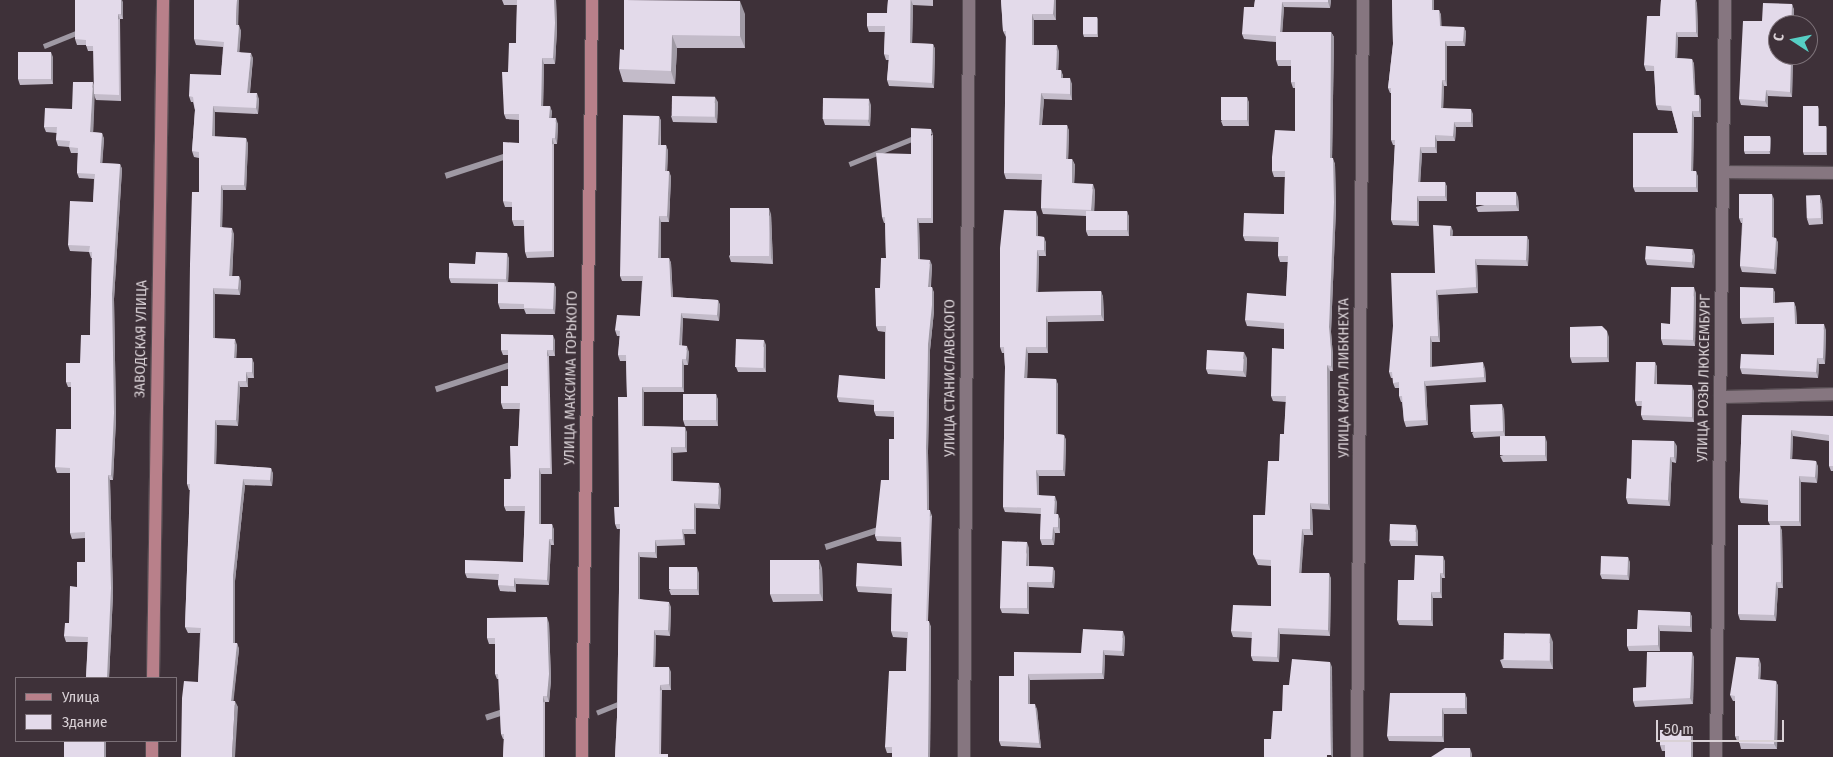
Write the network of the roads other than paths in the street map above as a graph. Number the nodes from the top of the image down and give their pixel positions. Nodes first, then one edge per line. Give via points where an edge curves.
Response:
1 (163, 0) edge
2 (592, 0) edge
3 (968, 0) edge
4 (1363, 0) edge
5 (1725, 0) edge
6 (1723, 172) junction
7 (1833, 173) edge
8 (1833, 394) edge
9 (1720, 397) junction
10 (153, 677) edge
11 (152, 742) edge
12 (152, 757) edge
13 (582, 757) edge
14 (964, 757) edge
15 (1357, 757) edge
16 (1716, 757) edge

1 - 10 main road, ЗАВОДСКАЯ УЛИЦА
2 - 13 main road, УЛИЦА МАКСИМА ГОРЬКОГО
3 - 14 street, УЛИЦА СТАНИСЛАВСКОГО
4 - 15 street, УЛИЦА КАРЛА ЛИБКНЕХТА
5 - 6 street, УЛИЦА РОЗЫ ЛЮКСЕМБУРГ
6 - 7 street
6 - 9 street, УЛИЦА РОЗЫ ЛЮКСЕМБУРГ
8 - 9 street
9 - 16 street, УЛИЦА РОЗЫ ЛЮКСЕМБУРГ
11 - 12 main road

